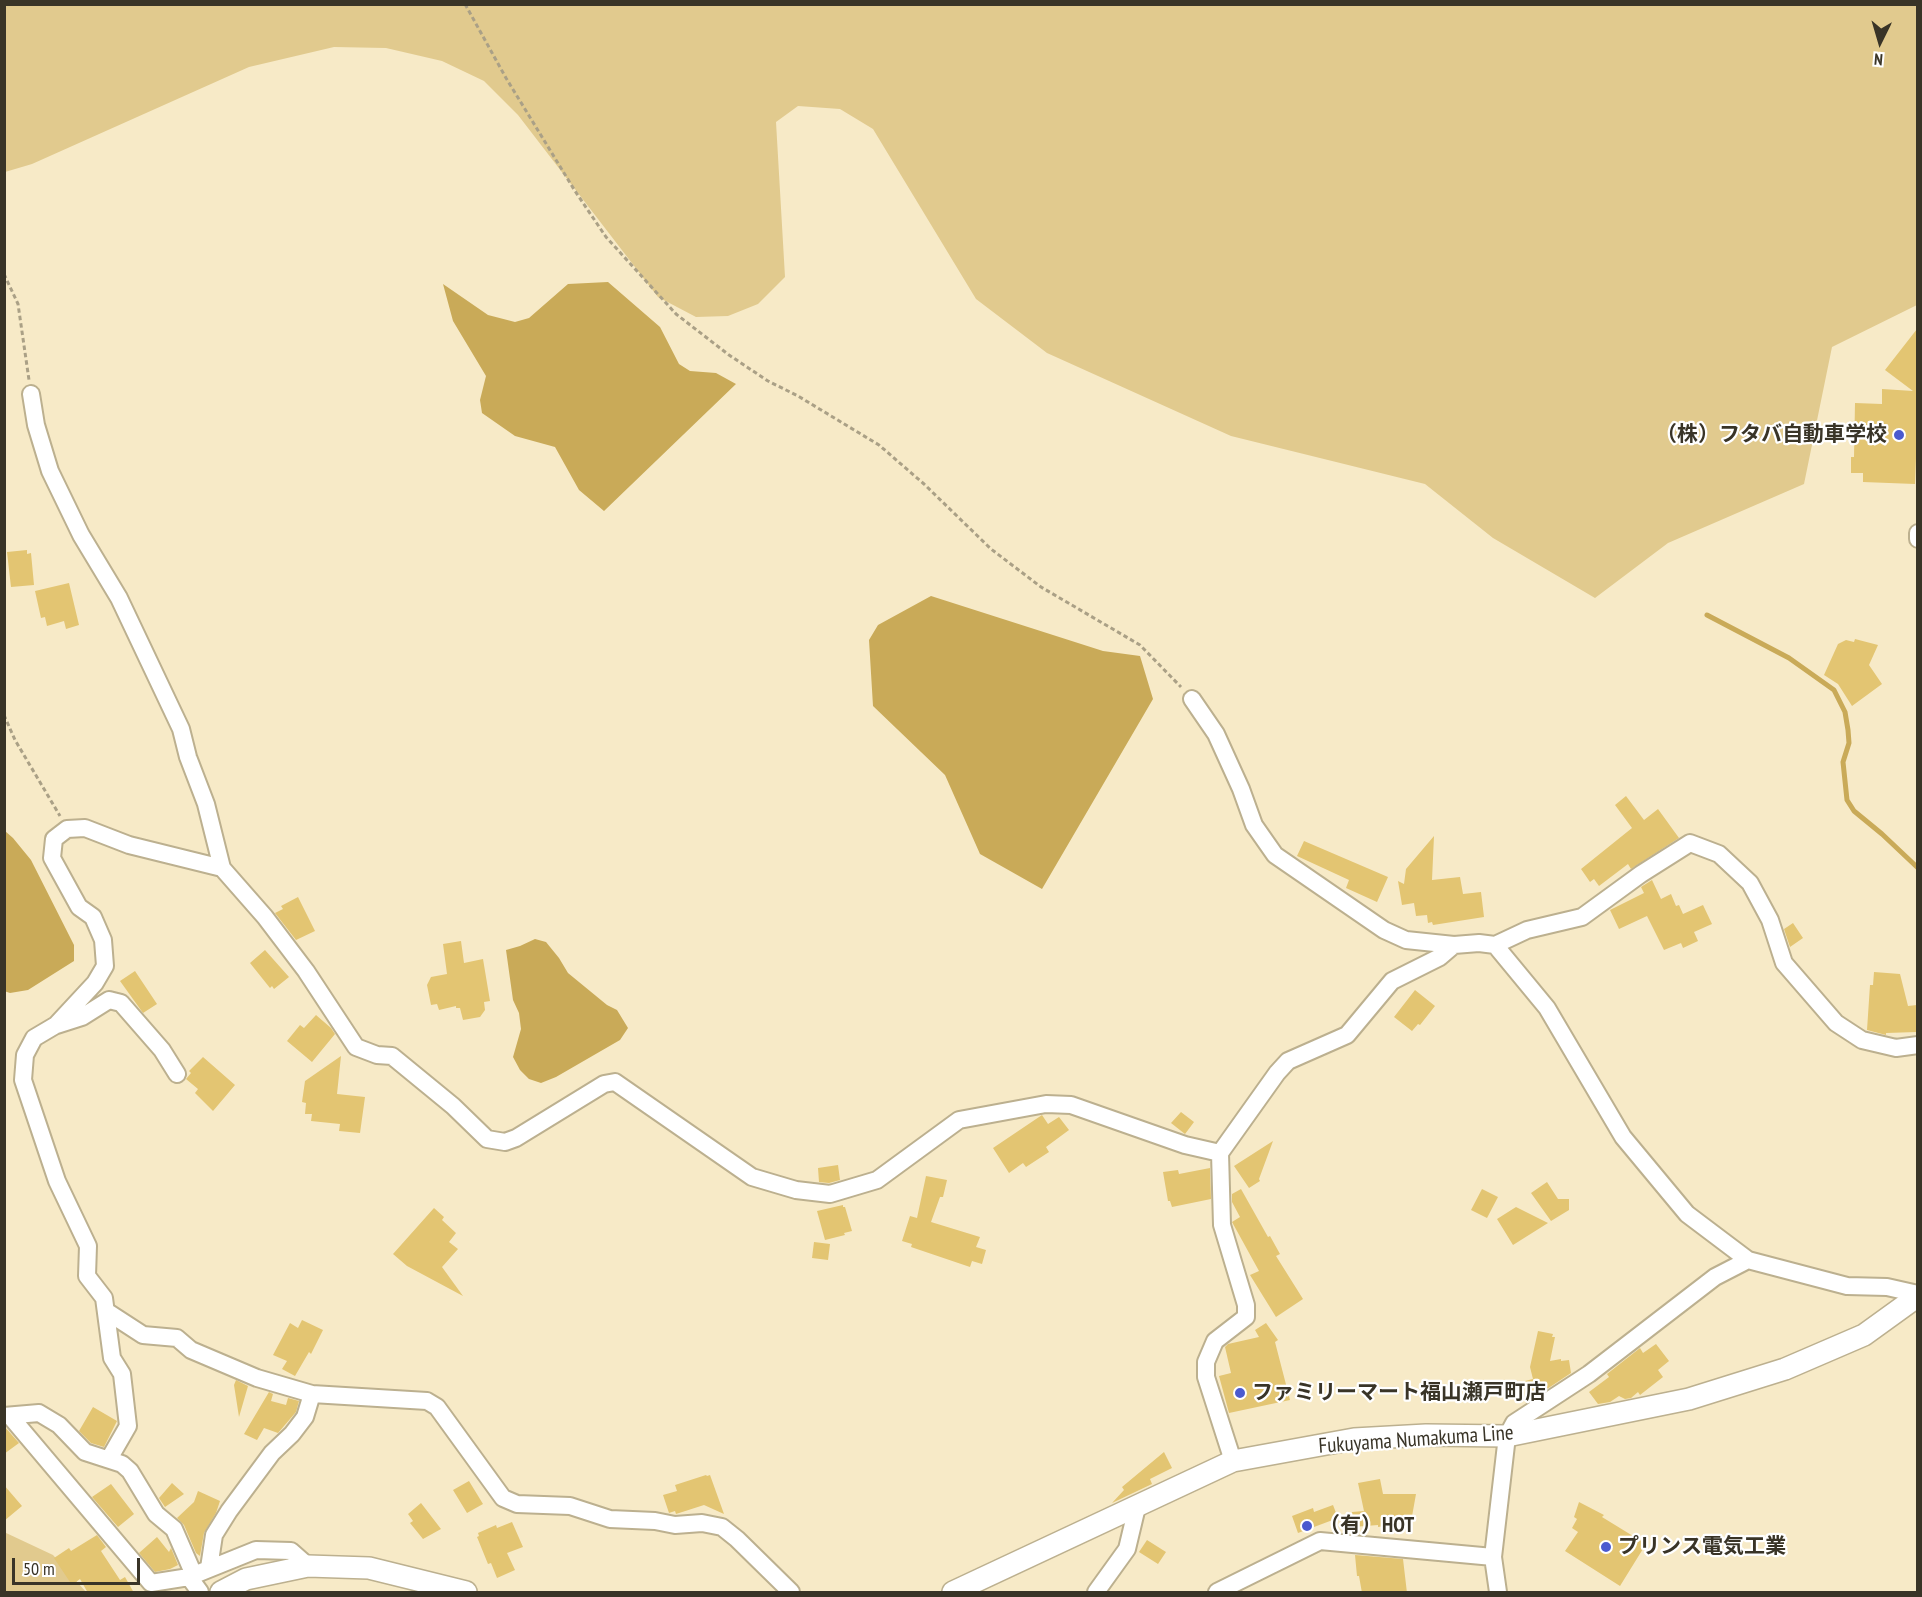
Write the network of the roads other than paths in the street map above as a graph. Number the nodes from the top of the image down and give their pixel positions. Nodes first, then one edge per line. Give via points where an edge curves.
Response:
1 (31, 394) road end
2 (1917, 533) edge
3 (1917, 539) edge
4 (1192, 699) road end
5 (222, 868) junction
6 (1454, 945) junction
7 (1495, 945) junction
8 (56, 1025) junction
9 (1917, 1045) edge
10 (177, 1074) dead end
11 (1220, 1152) junction
12 (1748, 1260) junction
13 (1917, 1295) edge
14 (105, 1311) junction
15 (312, 1394) junction
16 (7, 1416) edge
17 (1507, 1436) junction
18 (109, 1459) junction
19 (1233, 1461) junction
20 (1137, 1507) junction
21 (1493, 1557) junction
22 (308, 1566) junction
23 (197, 1579) edge
24 (250, 1586) edge
25 (221, 1593) edge
26 (466, 1593) edge
27 (791, 1593) edge
28 (953, 1593) edge
29 (1096, 1593) edge
30 (1217, 1593) edge
31 (1498, 1593) edge

1 - 5 street via 50,471 81,535 119,598 181,729
2 - 3 street
4 - 6 street via 1215,734 1254,825 1275,855 1384,930 1406,940
5 - 8 street via 129,845 85,828 67,829 54,839 52,858 78,907 93,917 103,940 105,966 95,983
5 - 11 street via 306,971 356,1047 392,1056 487,1139 505,1142 516,1138 604,1084 615,1082 752,1177 796,1190 830,1194 877,1180 959,1120 1046,1104 1071,1105 1185,1145
6 - 7 street
6 - 11 street via 1440,957 1392,981 1347,1035 1288,1060
7 - 9 street via 1527,930 1582,917 1690,843 1719,854 1750,883 1770,920 1784,963 1836,1023 1862,1040 1896,1048
7 - 12 street via 1547,1008 1623,1137 1687,1214
8 - 10 street via 82,1017 109,1000 121,1003 162,1050
8 - 14 street via 34,1038 25,1055 23,1080 57,1181 88,1246 87,1276 104,1298
11 - 19 street via 1222,1224 1246,1317 1215,1341 1206,1362 1206,1377
12 - 13 street via 1847,1286 1887,1287
12 - 17 street via 1715,1277 1588,1374 1514,1423
13 - 17 main road, Fukuyama Numakuma Line via 1864,1335 1785,1370 1689,1399
14 - 15 street via 143,1335 177,1338 191,1350 256,1378
14 - 18 street via 112,1358 122,1374 128,1426
15 - 23 street via 305,1418 272,1453 214,1535
15 - 27 street via 427,1401 437,1407 503,1498 517,1504 570,1506 610,1519 722,1527
16 - 18 street via 39,1413 58,1425 85,1452
16 - 23 street via 151,1583
17 - 19 main road, Fukuyama Numakuma Line via 1354,1439
17 - 21 street
18 - 23 street via 130,1471 156,1514 174,1529
19 - 20 main road, Fukuyama Numakuma Line
20 - 28 main road, Fukuyama Numakuma Line
20 - 29 street via 1127,1549
21 - 30 street via 1320,1541
21 - 31 street
22 - 23 street via 291,1551 256,1550
22 - 24 main road
22 - 26 main road via 369,1568
24 - 25 main road

